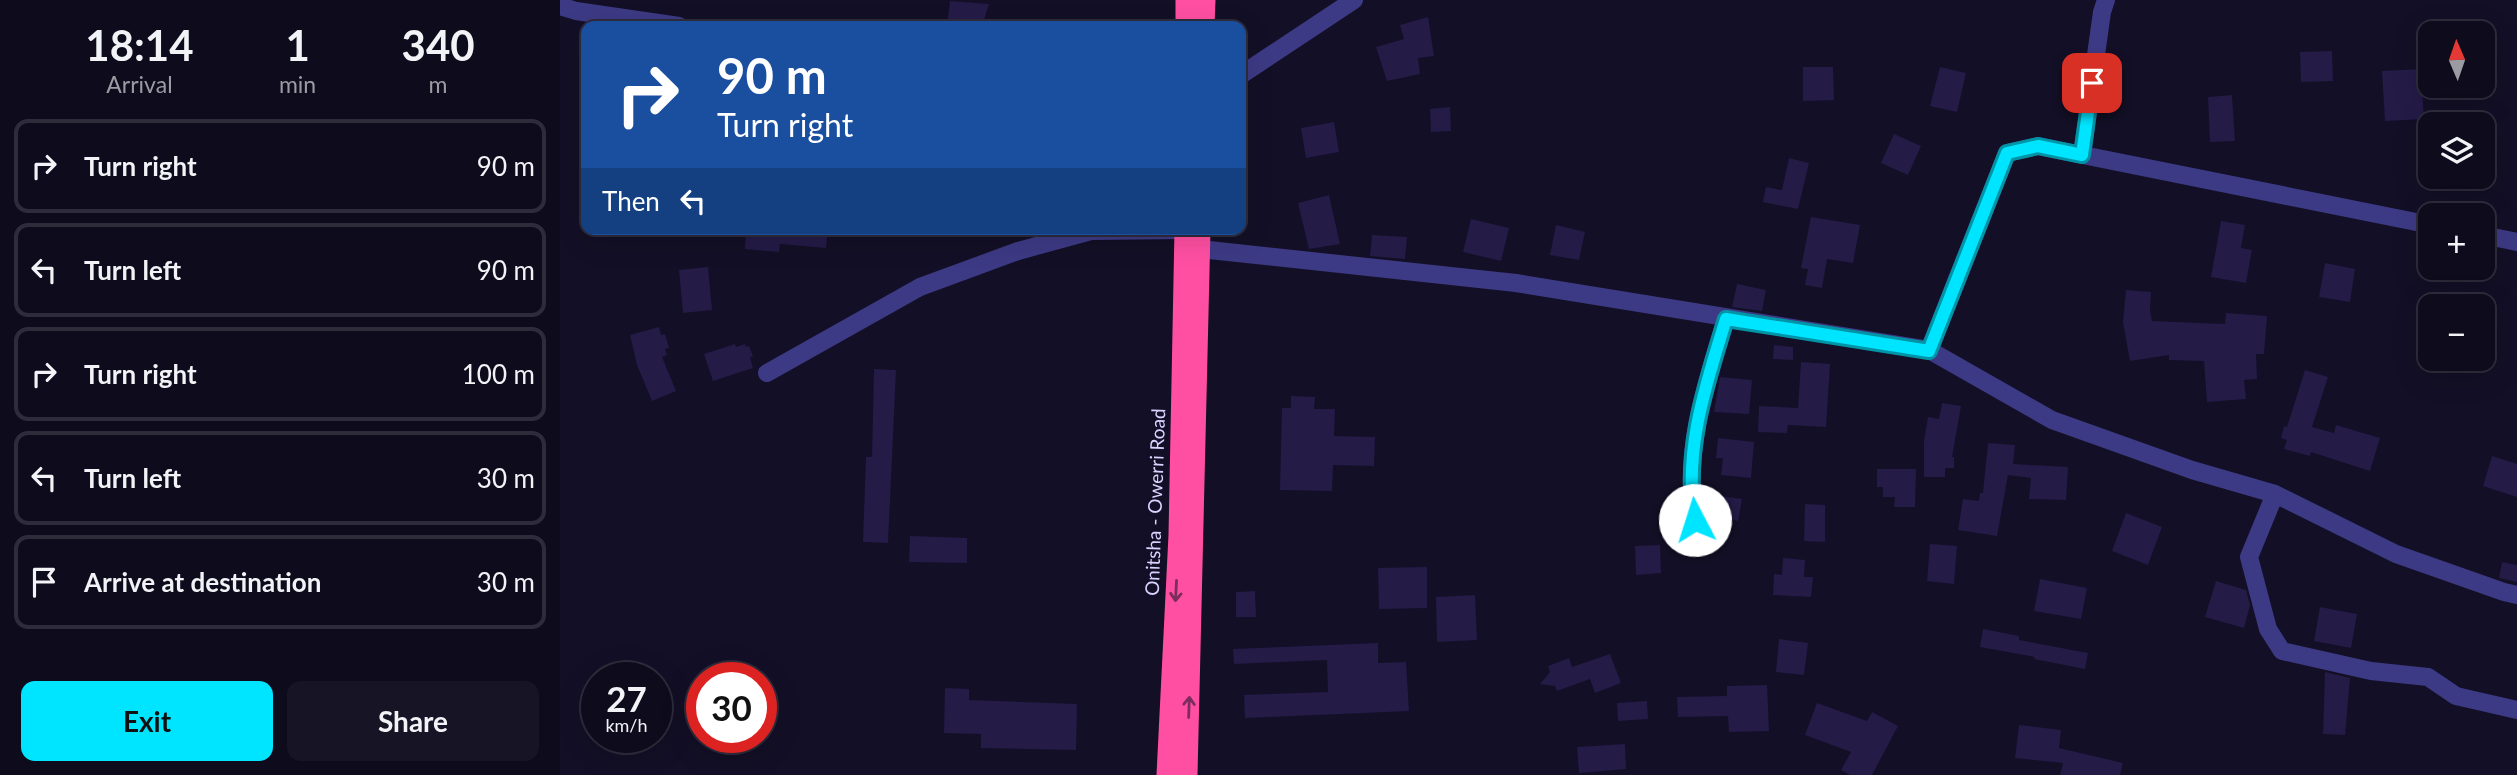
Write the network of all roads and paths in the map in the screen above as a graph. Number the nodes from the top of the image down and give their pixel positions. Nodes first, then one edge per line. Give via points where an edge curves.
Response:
1 (1186, 0) edge
2 (1205, 0) edge
3 (1354, 0) edge
4 (2106, 0) edge
5 (560, 6) edge
6 (645, 21) edge
7 (1186, 21) edge
8 (1204, 21) edge
9 (1246, 72) edge
10 (2082, 155) junction
11 (2418, 222) edge
12 (1076, 235) edge
13 (1185, 235) edge
14 (2495, 237) edge
15 (1200, 239) edge
16 (2517, 242) edge
17 (1726, 319) junction
18 (1929, 351) junction
19 (767, 373) dead end
20 (2275, 494) junction
21 (1695, 520) dead end
22 (2517, 595) edge
23 (2517, 710) edge
24 (1167, 775) edge
25 (1187, 775) edge

1 - 7 highway
2 - 8 highway
3 - 9 street
4 - 10 street
5 - 6 street
10 - 11 street
10 - 18 street via 2038,146 2007,153
12 - 19 street via 920,287
13 -> 24 highway, Onitsha - Owerri Road via 1179,535
14 - 16 street
15 - 17 street
25 -> 15 highway, Onitsha - Owerri Road
17 - 18 street
17 - 21 street via 1704,389 1692,455
18 - 20 street via 2052,420
20 - 22 street via 2396,554
20 - 23 street via 2249,557 2268,629 2282,651 2371,671 2428,677 2456,696

